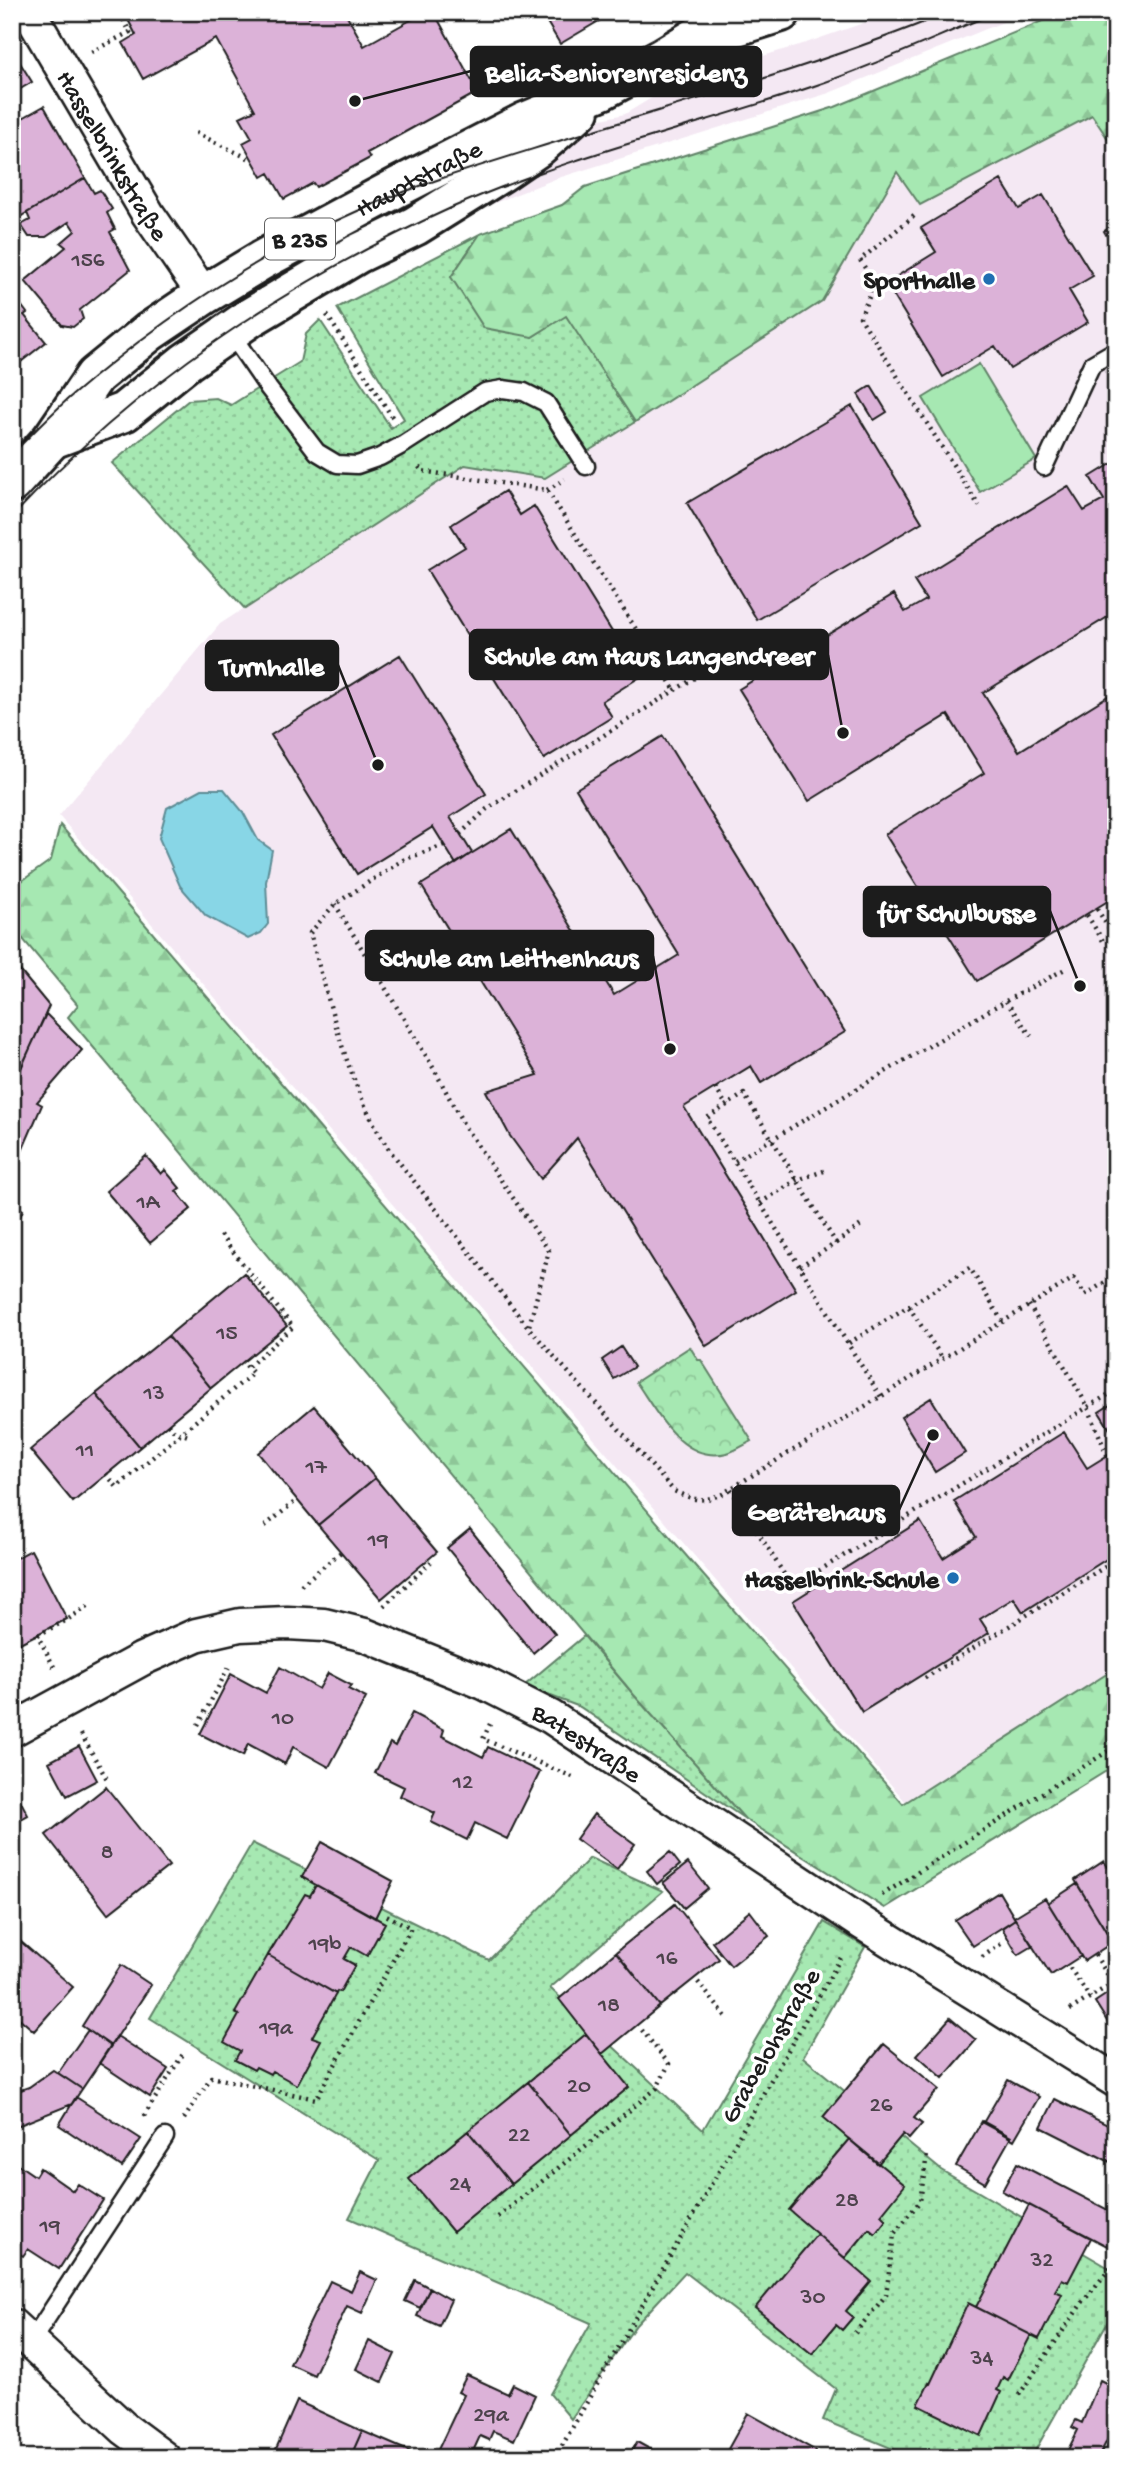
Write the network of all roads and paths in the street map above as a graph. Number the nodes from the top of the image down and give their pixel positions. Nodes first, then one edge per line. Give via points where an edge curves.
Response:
1 (29, 12) edge
2 (119, 12) edge
3 (738, 12) edge
4 (781, 12) edge
5 (130, 32) dead end
6 (697, 39) junction
7 (602, 90) junction
8 (196, 133) dead end
9 (252, 160) dead end
10 (914, 216) dead end
11 (204, 295) junction
12 (323, 309) dead end
13 (229, 331) junction
14 (1116, 349) edge
15 (52, 439) junction
16 (404, 444) junction
17 (586, 466) dead end
18 (1044, 467) dead end
19 (12, 483) edge
20 (979, 506) dead end
21 (699, 675) dead end
22 (675, 690) junction
23 (460, 834) dead end
24 (444, 845) dead end
25 (335, 904) junction
26 (1097, 909) dead end
27 (1087, 915) dead end
28 (1115, 938) edge
29 (1105, 944) dead end
30 (1065, 969) dead end
31 (1006, 1001) junction
32 (1031, 1036) dead end
33 (715, 1088) dead end
34 (727, 1105) junction
35 (772, 1139) junction
36 (735, 1161) junction
37 (827, 1170) dead end
38 (797, 1180) junction
39 (760, 1203) junction
40 (861, 1225) dead end
41 (220, 1236) dead end
42 (836, 1243) junction
43 (800, 1266) junction
44 (1116, 1275) edge
45 (1029, 1305) junction
46 (909, 1307) junction
47 (1002, 1321) junction
48 (528, 1327) junction
49 (849, 1343) junction
50 (943, 1359) junction
51 (243, 1362) dead end
52 (248, 1367) junction
53 (1116, 1390) edge
54 (881, 1397) junction
55 (1088, 1407) junction
56 (168, 1423) dead end
57 (180, 1434) junction
58 (188, 1436) dead end
59 (1107, 1455) dead end
60 (106, 1474) dead end
61 (731, 1489) junction
62 (297, 1500) dead end
63 (265, 1526) dead end
64 (341, 1552) dead end
65 (1116, 1560) edge
66 (431, 1562) dead end
67 (301, 1586) dead end
68 (91, 1604) dead end
69 (37, 1635) dead end
70 (196, 1635) junction
71 (365, 1635) junction
72 (925, 1678) dead end
73 (198, 1725) dead end
74 (12, 1730) edge
75 (485, 1733) dead end
76 (1116, 1746) edge
77 (576, 1779) dead end
78 (384, 1914) dead end
79 (862, 1923) junction
80 (1095, 1955) dead end
81 (1070, 1968) dead end
82 (698, 1982) dead end
83 (1114, 1982) edge
84 (1090, 1998) junction
85 (727, 2018) dead end
86 (641, 2029) dead end
87 (1037, 2031) junction
88 (183, 2054) dead end
89 (1116, 2081) edge
90 (142, 2119) dead end
91 (165, 2137) joint
92 (926, 2155) dead end
93 (498, 2217) dead end
94 (1116, 2261) edge
95 (22, 2333) edge
96 (855, 2333) dead end
97 (1020, 2395) dead end
98 (164, 2458) edge
99 (555, 2458) edge

1 - 11 street, Hasselbrinkstraße via 148,214
2 - 5 path
3 - 6 main road, Hauptstraße / B 235
4 - 6 main road, Hauptstraße / B 235
6 - 7 main road, Hauptstraße / B 235
7 - 11 main road, Hauptstraße / B 235 via 525,122 398,187
7 - 13 main road, Hauptstraße / B 235 via 538,147 500,173 415,226 306,282
8 - 9 path
10 - 20 path via 860,260 875,284 860,317
11 - 13 main road
11 - 15 main road, Hauptstraße / B 235 via 95,376
12 - 16 path via 392,416
13 - 15 main road, Hauptstraße / B 235 via 124,412
13 - 16 lane via 317,452 337,464 357,465
14 - 18 lane via 1092,364
15 - 19 main road, Hauptstraße / B 235
16 - 17 lane via 485,392 503,389 546,402
16 - 22 path via 422,471 547,490
21 - 22 path
22 - 23 path via 487,809
24 - 25 path via 403,860
25 - 48 path via 465,1127 549,1251
25 - 48 path via 310,933 358,1094 388,1148
26 - 28 path
27 - 29 path
30 - 31 path
31 - 32 path
31 - 35 path
33 - 34 path
34 - 35 path via 744,1094
34 - 36 path via 707,1118
35 - 36 path
35 - 38 path
36 - 39 path
37 - 38 path
38 - 39 path
38 - 42 path
39 - 43 path
40 - 42 path
41 - 52 path via 293,1326
42 - 43 path
43 - 49 path
44 - 45 path via 1085,1294 1074,1278
45 - 47 path
45 - 55 path
46 - 47 path via 970,1268
46 - 49 path
46 - 50 path
47 - 50 path
48 - 61 path via 674,1491 707,1501
49 - 54 path
50 - 54 path
51 - 52 path
52 - 57 path via 253,1373
53 - 55 path
54 - 61 path
55 - 59 path
55 - 61 path via 792,1587
56 - 57 path
57 - 58 path
57 - 60 path via 117,1487
62 - 63 path
64 - 67 path
65 - 72 path
66 - 71 path via 375,1614
68 - 69 path
70 - 71 street, Batestraße via 240,1625 287,1623 324,1625
70 - 73 path via 215,1659 229,1667
70 - 74 street, Batestraße
71 - 79 street, Batestraße via 484,1683 551,1717
75 - 77 path via 483,1739
76 - 79 path, Grabelohstraße via 875,1899
78 - 91 path via 411,1928 316,2099 211,2077 184,2119
79 - 87 street, Batestraße
79 - 99 path, Grabelohstraße
80 - 83 path
81 - 84 path
82 - 85 path
83 - 84 path
84 - 87 path
86 - 93 path via 669,2064 657,2088
87 - 89 street, Batestraße
88 - 90 path
91 - 95 lane
92 - 96 path via 920,2201 894,2234 886,2295
94 - 97 path
95 - 98 street via 125,2429

